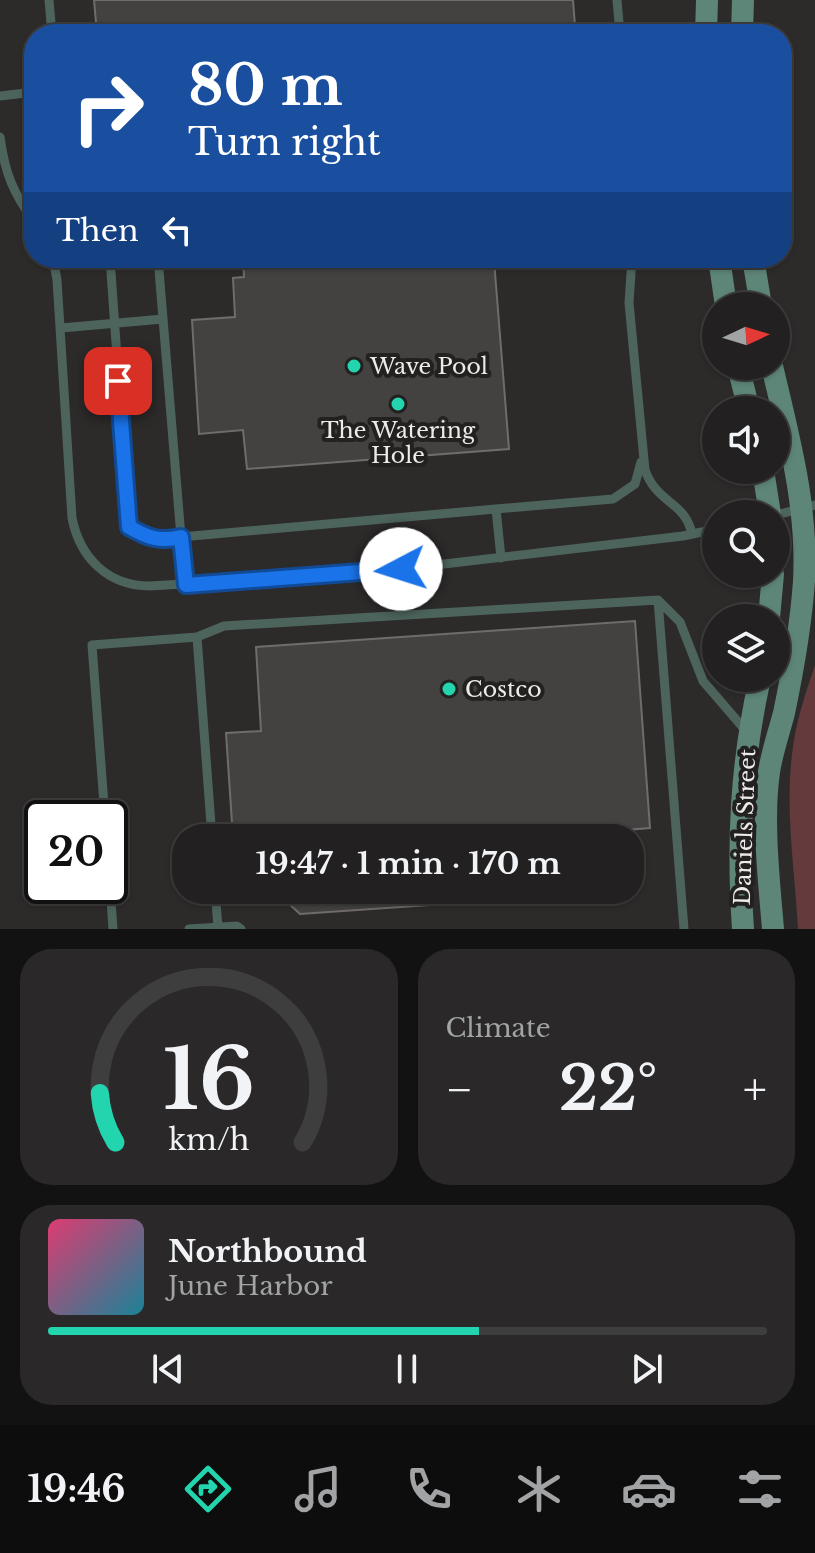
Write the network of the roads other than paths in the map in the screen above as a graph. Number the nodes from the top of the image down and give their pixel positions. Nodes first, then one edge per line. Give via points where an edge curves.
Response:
1 (49, 0) edge
2 (617, 0) edge
3 (707, 0) edge
4 (743, 0) edge
5 (51, 24) edge
6 (619, 24) edge
7 (706, 24) edge
8 (742, 24) edge
9 (24, 93) edge
10 (0, 96) edge
11 (0, 137) edge
12 (24, 207) edge
13 (55, 268) edge
14 (111, 268) edge
15 (159, 268) edge
16 (631, 268) edge
17 (720, 268) edge
18 (755, 268) edge
19 (724, 292) edge
20 (759, 292) edge
21 (163, 319) junction
22 (114, 322) junction
23 (61, 328) junction
24 (775, 380) edge
25 (643, 455) junction
26 (809, 507) edge
27 (496, 509) junction
28 (702, 532) edge
29 (692, 534) junction
30 (181, 537) junction
31 (501, 558) junction
32 (186, 585) junction
33 (658, 600) junction
34 (197, 637) junction
35 (757, 692) edge
36 (748, 732) junction
37 (104, 800) edge
38 (211, 824) edge
39 (111, 904) edge
40 (216, 904) edge
41 (218, 927) edge
42 (113, 929) edge
43 (189, 929) edge
44 (241, 929) edge
45 (684, 929) edge
46 (743, 929) edge
47 (773, 929) edge

1 - 5 lane
2 - 6 lane
3 - 7 main road
4 - 8 main road
9 - 10 lane
11 - 12 lane via 11,187
13 - 23 lane
14 - 22 lane
15 - 21 lane
16 - 25 lane via 629,303
17 - 19 main road
18 - 20 main road
21 - 22 lane
21 - 30 lane
22 - 23 lane
22 - 30 lane via 129,527 164,541
23 - 32 lane via 72,518 78,541 103,572 126,583
24 - 26 main road, Daniels Street
25 - 27 lane via 635,484 613,499
25 - 29 lane via 654,489 686,515
26 - 47 main road, Daniels Street via 797,640 769,772 767,858
27 - 30 lane
27 - 31 lane
28 - 29 lane
29 - 31 lane
30 - 32 lane
31 - 32 lane
33 - 34 lane via 224,626
33 - 36 lane via 680,622 703,681
33 - 45 lane
34 - 37 lane via 92,645
34 - 38 lane
35 - 36 main road, Daniels Street
36 - 46 main road, Daniels Street via 740,823
39 - 42 lane
40 - 41 lane
41 - 43 lane
41 - 44 lane

